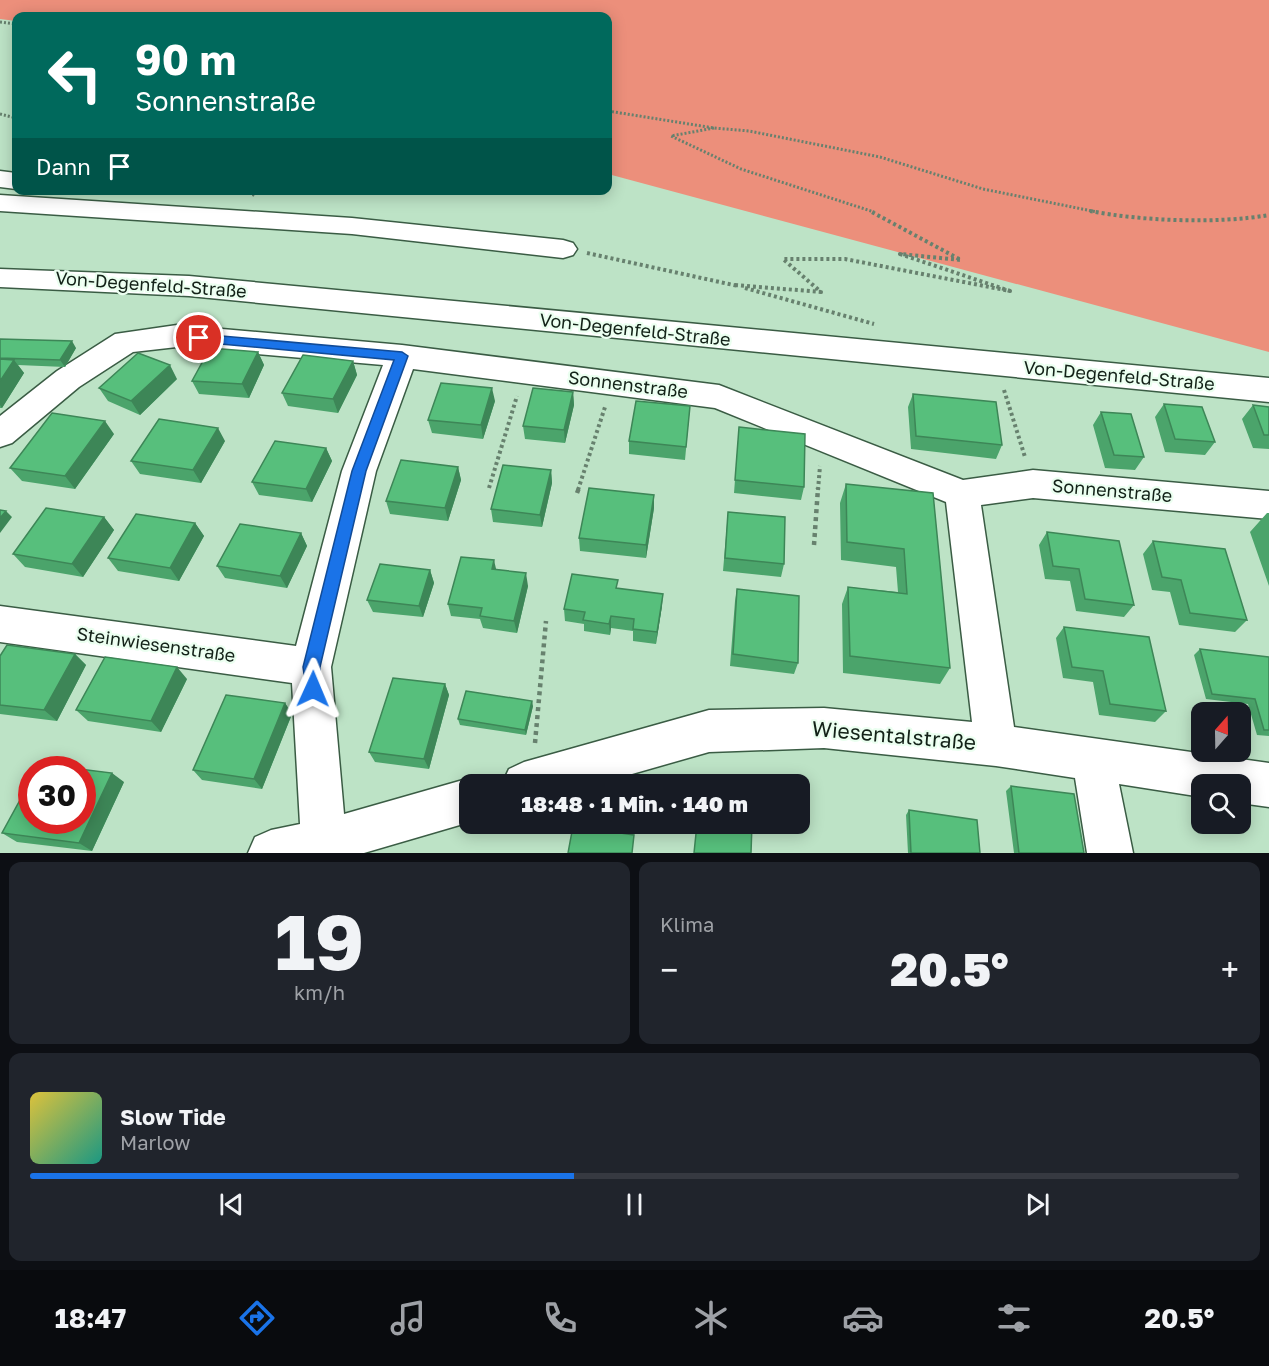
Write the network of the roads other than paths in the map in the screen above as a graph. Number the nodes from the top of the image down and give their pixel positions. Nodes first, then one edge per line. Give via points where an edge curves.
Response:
1 (0, 203) edge
2 (562, 249) road end
3 (0, 278) edge
4 (402, 356) junction
5 (1269, 390) edge
6 (0, 434) edge
7 (962, 494) junction
8 (1269, 505) edge
9 (0, 624) edge
10 (311, 667) junction
11 (996, 745) junction
12 (1093, 759) junction
13 (562, 774) edge
14 (1269, 785) edge
15 (459, 803) edge
16 (324, 842) junction
17 (271, 853) edge
18 (1110, 853) edge

1 - 2 street via 314,222
3 - 5 street, Von-Degenfeld-Straße via 189,286
4 - 6 street, Sonnenstraße via 177,336 126,342 68,379
4 - 7 street, Sonnenstraße via 719,397
4 - 10 street via 359,471
7 - 8 street, Sonnenstraße via 1032,484
7 - 11 street
9 - 10 street, Steinwiesenstraße
10 - 16 street
11 - 12 street, Wiesentalstraße
11 - 13 street, Wiesentalstraße via 825,728 709,731
12 - 14 street, Wiesentalstraße
12 - 18 street
15 - 16 street
16 - 17 street

